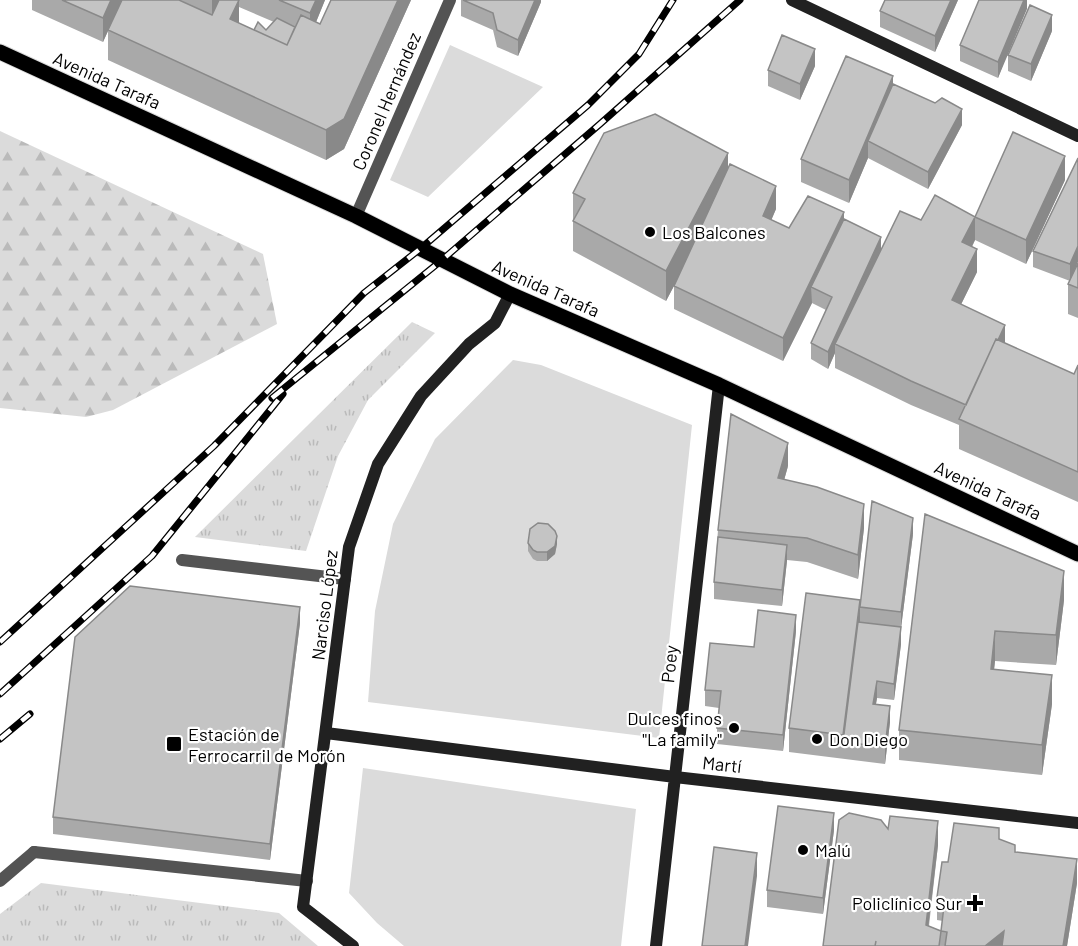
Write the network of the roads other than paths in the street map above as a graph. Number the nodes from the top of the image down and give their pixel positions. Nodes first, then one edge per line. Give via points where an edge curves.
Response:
1 (450, 0) edge
2 (792, 0) edge
3 (0, 52) edge
4 (1078, 136) edge
5 (356, 216) junction
6 (510, 294) junction
7 (719, 385) junction
8 (1078, 554) edge
9 (182, 560) dead end
10 (345, 579) junction
11 (326, 733) junction
12 (675, 777) junction
13 (1078, 823) edge
14 (0, 881) edge
15 (307, 881) junction
16 (353, 946) edge
17 (656, 946) edge

1 - 5 street, Coronel Hernández
2 - 4 street
3 - 5 main road, Avenida Tarafa
5 - 6 main road, Avenida Tarafa
6 - 7 main road, Avenida Tarafa
6 - 10 street, Narciso López via 495,323 469,344 421,396 378,464 349,547
7 - 8 main road, Avenida Tarafa
7 - 12 street, Poey
9 - 10 street
10 - 11 street, Narciso López
11 - 12 street, Martí
11 - 15 street, Narciso López
12 - 13 street, Martí
12 - 17 street, Poey
14 - 15 street via 34,852
15 - 16 street, Narciso López via 303,907

